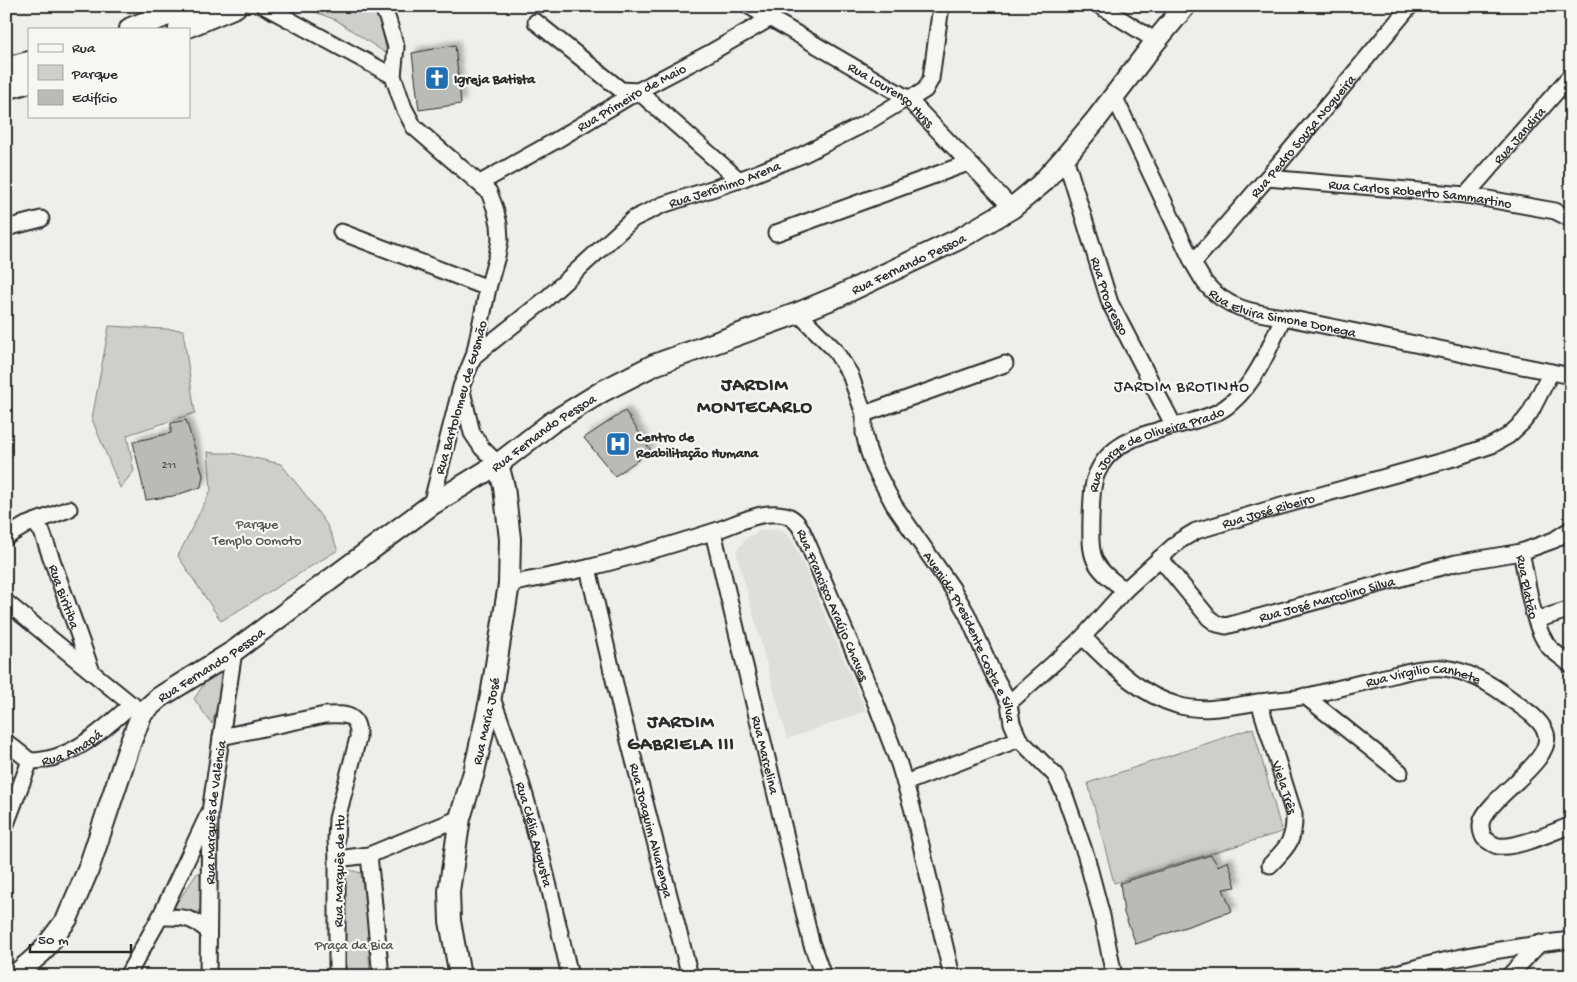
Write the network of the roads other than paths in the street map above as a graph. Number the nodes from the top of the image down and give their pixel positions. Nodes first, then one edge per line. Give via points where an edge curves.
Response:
1 (187, 6) edge
2 (235, 6) edge
3 (264, 6) edge
4 (382, 6) edge
5 (749, 6) edge
6 (941, 6) edge
7 (1100, 6) edge
8 (1185, 6) edge
9 (1410, 6) edge
10 (774, 12) edge
11 (536, 22) dead end
12 (133, 28) edge
13 (182, 28) edge
14 (1156, 41) junction
15 (28, 62) edge
16 (6, 70) edge
17 (1571, 75) edge
18 (394, 76) junction
19 (28, 81) edge
20 (6, 88) edge
21 (638, 91) junction
22 (1114, 96) junction
23 (907, 98) junction
24 (1065, 157) junction
25 (968, 162) junction
26 (1267, 178) junction
27 (739, 180) junction
28 (480, 183) junction
29 (1466, 194) junction
30 (1012, 208) junction
31 (41, 219) dead end
32 (1571, 219) edge
33 (6, 228) edge
34 (341, 232) dead end
35 (776, 233) dead end
36 (1193, 263) junction
37 (488, 288) junction
38 (798, 312) junction
39 (1283, 316) junction
40 (474, 356) junction
41 (1005, 364) dead end
42 (1552, 372) junction
43 (1571, 376) edge
44 (461, 387) junction
45 (864, 414) junction
46 (1174, 426) junction
47 (498, 464) junction
48 (431, 505) junction
49 (69, 509) dead end
50 (34, 522) junction
51 (1571, 529) edge
52 (713, 532) junction
53 (6, 537) edge
54 (1521, 552) junction
55 (1160, 558) junction
56 (588, 568) junction
57 (509, 584) junction
58 (1125, 590) junction
59 (6, 602) edge
60 (1571, 608) edge
61 (1536, 620) junction
62 (1083, 637) junction
63 (234, 651) junction
64 (1571, 665) edge
65 (92, 672) junction
66 (491, 696) junction
67 (1305, 696) junction
68 (1259, 702) junction
69 (1009, 703) junction
70 (137, 709) junction
71 (221, 737) junction
72 (1019, 740) junction
73 (6, 742) edge
74 (30, 761) junction
75 (1400, 772) dead end
76 (905, 783) junction
77 (210, 812) junction
78 (460, 818) junction
79 (6, 824) edge
80 (1571, 825) edge
81 (369, 855) junction
82 (337, 859) junction
83 (1270, 865) dead end
84 (160, 917) junction
85 (208, 931) junction
86 (1571, 940) edge
87 (1540, 943) junction
88 (14, 976) edge
89 (127, 976) edge
90 (208, 976) edge
91 (336, 976) edge
92 (381, 976) edge
93 (460, 976) edge
94 (570, 976) edge
95 (690, 976) edge
96 (823, 976) edge
97 (952, 976) edge
98 (1114, 976) edge
99 (1386, 976) edge
100 (1509, 976) edge

1 - 12 main road
2 - 13 main road
3 - 18 street
4 - 18 street via 396,47
5 - 10 street, Rua Lourenço Huss
6 - 23 street, Rua Jerônimo Arena via 931,80 925,90
7 - 14 street
8 - 14 main road, Rua Fernando Pessoa
9 - 26 street, Rua Pedro Souza Nogueira
10 - 21 street, Rua Primeiro de Maio via 708,54
10 - 23 street, Rua Lourenço Huss
11 - 21 street via 621,90
14 - 22 main road, Rua Fernando Pessoa
15 - 16 main road
17 - 29 street, Rua Jandira
18 - 28 street, Rua Bartolomeu de Gusmão via 414,127
19 - 20 main road
21 - 27 street
21 - 28 street, Rua Primeiro de Maio
22 - 24 main road, Rua Fernando Pessoa
22 - 36 street, Rua Elvira Simone Donega
23 - 25 street, Rua Lourenço Huss
23 - 27 street, Rua Jerônimo Arena via 802,155
24 - 30 main road, Rua Fernando Pessoa via 1041,184
24 - 46 street, Rua Progresso via 1110,303
25 - 30 street, Rua Lourenço Huss
25 - 35 street
26 - 29 street, Rua Carlos Roberto Sammartino
26 - 36 street, Rua Pedro Souza Nogueira
27 - 40 street, Rua Jerônimo Arena via 662,205 633,219 546,299
28 - 37 street, Rua Bartolomeu de Gusmão via 489,192 499,224 500,240
29 - 32 street, Rua Carlos Roberto Sammartino via 1555,211
30 - 38 main road, Rua Fernando Pessoa via 959,239
31 - 33 street
34 - 37 street
36 - 39 street, Rua Elvira Simone Donega via 1218,296 1254,313
37 - 40 street, Rua Bartolomeu de Gusmão
38 - 45 street, Avenida Presidente Costa e Silva via 834,349 850,374
38 - 47 main road, Rua Fernando Pessoa via 654,365 551,423
39 - 42 street, Rua Elvira Simone Donega
39 - 46 street, Rua Jorge de Oliveira Prado via 1261,366 1232,402 1209,416
40 - 44 street, Rua Bartolomeu de Gusmão
41 - 45 street
42 - 43 street, Rua Elvira Simone Donega
42 - 55 street, Rua José Ribeiro via 1523,422 1492,446 1196,532 1179,541
44 - 47 street via 472,433
44 - 48 street, Rua Bartolomeu de Gusmão
45 - 69 street, Avenida Presidente Costa e Silva via 866,441 874,467 894,505 967,614
46 - 58 street, Rua Jorge de Oliveira Prado via 1124,444 1108,456 1098,470 1093,486 1092,556 1098,567
47 - 48 main road, Rua Fernando Pessoa
47 - 57 main road, Rua Maria José via 510,539
48 - 63 main road, Rua Fernando Pessoa
49 - 50 street
50 - 53 street
50 - 65 street, Rua Biritiba via 42,532
51 - 54 street, Rua Platão via 1554,540
52 - 56 street, Rua Francisco Araújo Chaves
52 - 76 street, Rua Francisco Araújo Chaves via 754,517 774,514 794,518 875,701
52 - 96 street, Rua Marcelina via 811,942
54 - 55 street, Rua José Marcolino Silva via 1456,563 1226,626 1209,618
54 - 61 street, Rua Platão
55 - 58 street, Rua José Ribeiro
56 - 57 street, Rua Francisco Araújo Chaves
56 - 95 street, Rua Joaquim Alvarenga
57 - 66 main road, Rua Maria José
58 - 62 street, Rua José Ribeiro
59 - 65 street
60 - 61 street
61 - 64 street, Rua Platão via 1549,647
62 - 68 street, Rua Virgilio Canhete via 1132,683 1177,705 1208,708
62 - 69 street, Rua José Ribeiro
63 - 70 main road, Rua Fernando Pessoa
63 - 71 street, Rua Marquês de Valência
65 - 70 street
66 - 78 main road, Rua Maria José
66 - 94 street, Rua Clélia Augusta via 522,782
67 - 68 street, Rua Virgilio Canhete
67 - 75 street
67 - 80 street, Rua Virgilio Canhete via 1418,669 1444,668 1488,683 1540,724 1546,732 1546,741 1540,758 1482,819 1484,838 1497,846 1508,846
68 - 83 street, Viela Três via 1294,814 1295,830 1290,841
69 - 72 street, Avenida Presidente Costa e Silva
70 - 74 street, Rua Amapá via 84,743 50,759
70 - 88 main road, Rua Fernando Pessoa via 130,744 88,870 67,919 42,952
71 - 77 street, Rua Marquês de Valência
71 - 82 street, Rua Marquês de Itu via 325,715 340,714 356,721 358,738 337,819
72 - 76 street
72 - 98 street, Avenida Presidente Costa e Silva via 1055,775 1064,792 1086,856
73 - 74 street, Rua Amapá
74 - 79 street
76 - 97 street, Rua Francisco Araújo Chaves
77 - 84 street
77 - 85 street, Rua Marquês de Valência
78 - 81 street
78 - 93 main road, Rua Maria José via 449,891 450,921
81 - 82 street
81 - 92 street
82 - 91 street, Rua Marquês de Itu
84 - 85 street via 197,921
84 - 89 street
85 - 90 street, Rua Marquês de Valência
86 - 87 street
87 - 99 street via 1448,959
87 - 100 street

